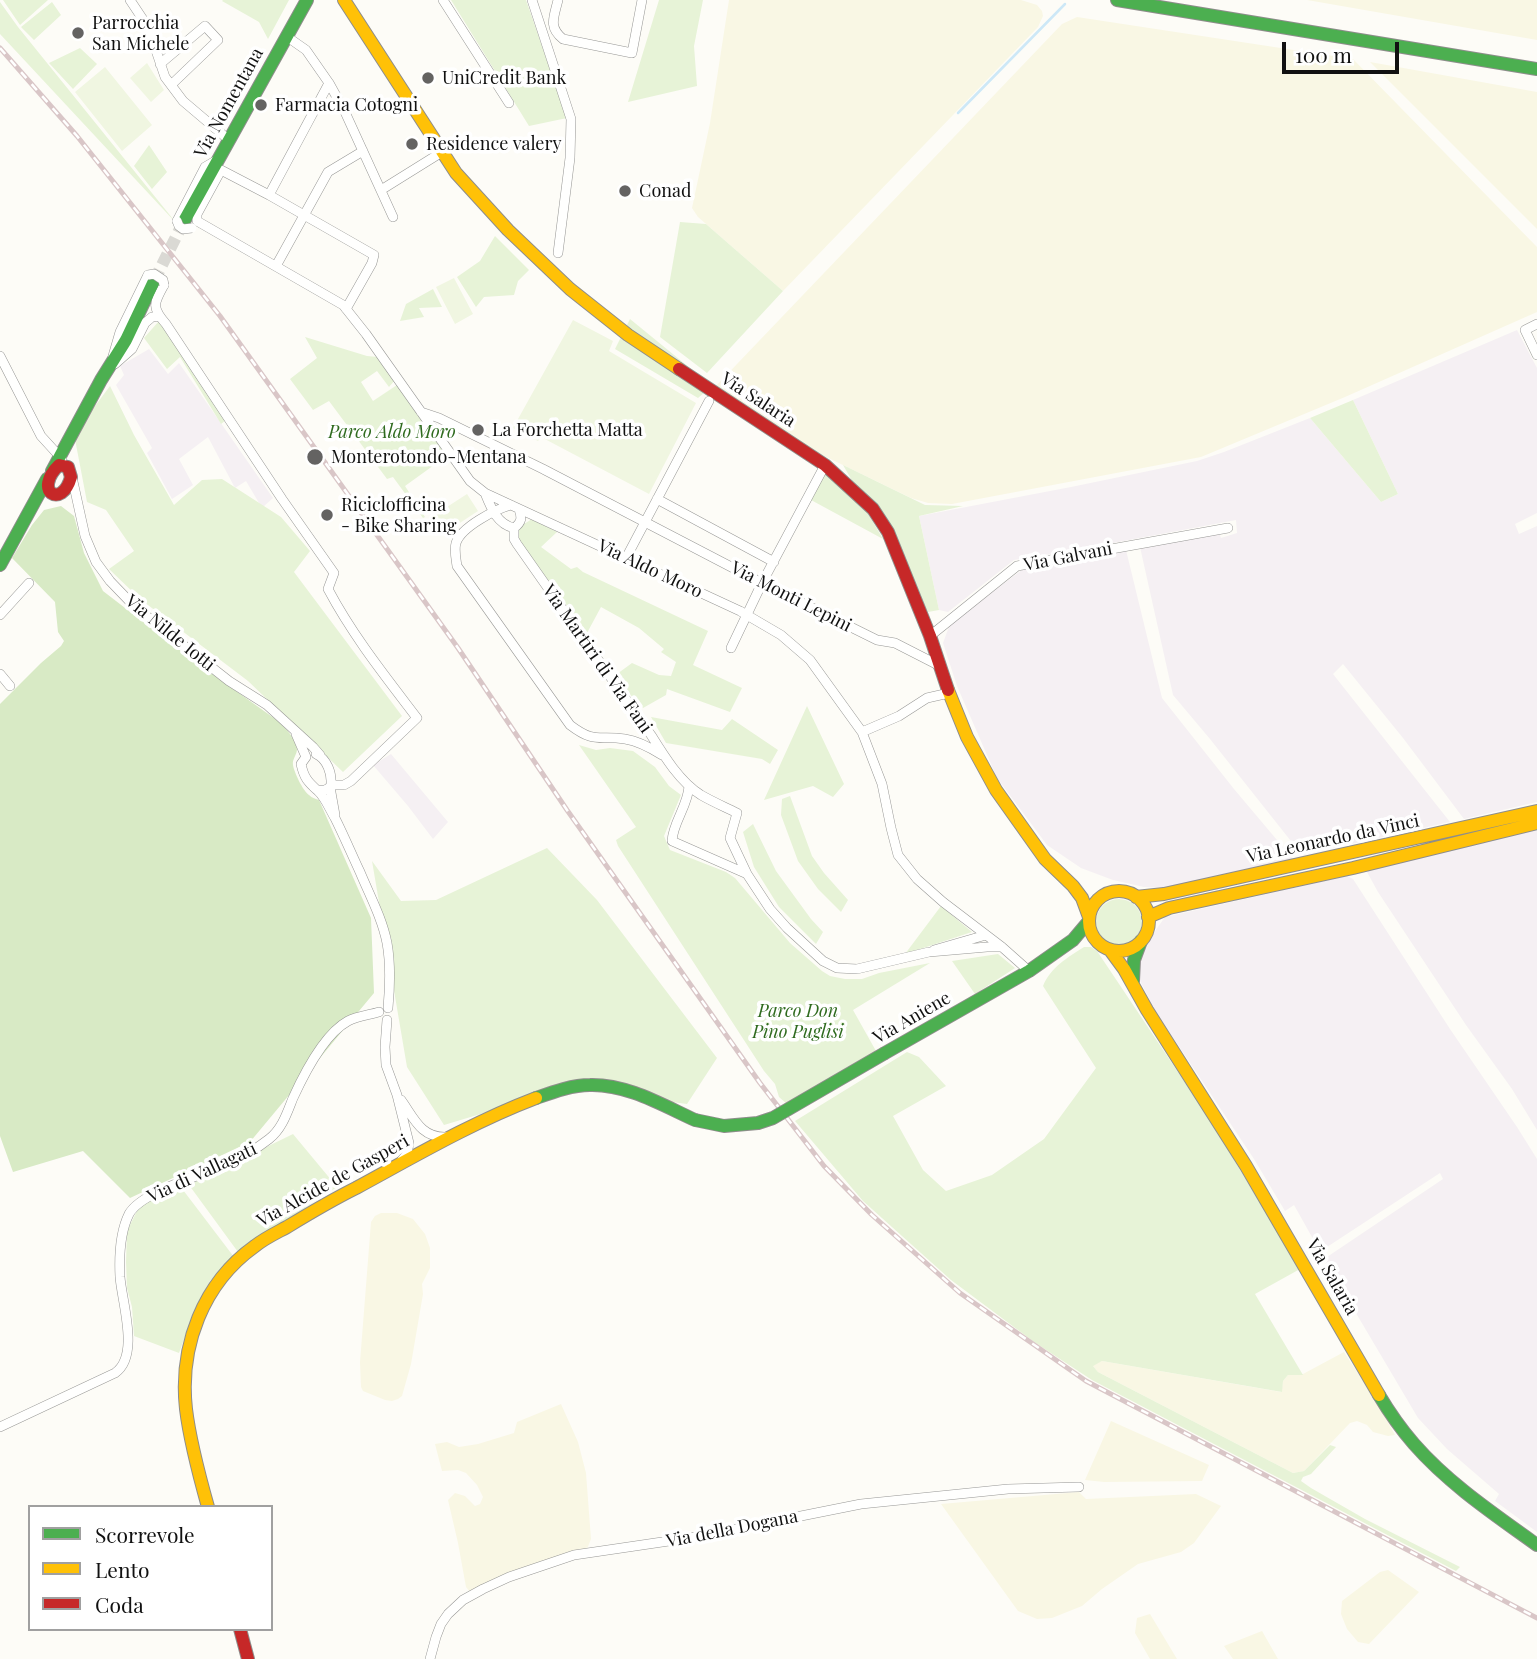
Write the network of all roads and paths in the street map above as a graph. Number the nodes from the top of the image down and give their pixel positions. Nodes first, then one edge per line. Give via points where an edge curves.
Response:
1 (130, 0) edge
2 (307, 0) edge
3 (344, 0) edge
4 (443, 0) edge
5 (532, 0) edge
6 (558, 0) edge
7 (642, 0) edge
8 (1117, 0) edge
9 (286, 36) junction
10 (160, 64) junction
11 (1537, 69) edge
12 (329, 83) junction
13 (172, 85) junction
14 (509, 103) dead end
15 (229, 140) junction
16 (363, 151) junction
17 (442, 152) junction
18 (220, 164) junction
19 (381, 190) junction
20 (269, 195) junction
21 (304, 215) junction
22 (393, 217) dead end
23 (184, 224) joint
24 (204, 226) junction
25 (558, 253) dead end
26 (276, 266) junction
27 (155, 280) joint
28 (346, 309) junction
29 (159, 317) junction
30 (1537, 324) edge
31 (1537, 355) edge
32 (0, 356) edge
33 (108, 367) junction
34 (709, 401) dead end
35 (421, 412) junction
36 (71, 435) junction
37 (825, 466) junction
38 (67, 468) junction
39 (49, 475) junction
40 (485, 493) junction
41 (55, 495) junction
42 (657, 499) junction
43 (515, 507) junction
44 (80, 511) junction
45 (493, 512) junction
46 (538, 517) junction
47 (23, 521) junction
48 (645, 522) junction
49 (517, 526) junction
50 (1228, 528) dead end
51 (626, 558) junction
52 (774, 562) junction
53 (0, 565) edge
54 (30, 583) dead end
55 (762, 583) junction
56 (0, 615) edge
57 (747, 615) junction
58 (930, 636) junction
59 (731, 648) dead end
60 (940, 666) junction
61 (0, 674) edge
62 (10, 686) dead end
63 (949, 692) junction
64 (293, 730) junction
65 (862, 732) junction
66 (320, 755) junction
67 (663, 756) junction
68 (306, 757) junction
69 (331, 783) junction
70 (689, 786) junction
71 (317, 790) junction
72 (1537, 811) edge
73 (336, 821) junction
74 (1537, 823) edge
75 (747, 874) junction
76 (1073, 886) junction
77 (1107, 893) junction
78 (1136, 897) junction
79 (1148, 917) junction
80 (1089, 919) junction
81 (986, 934) junction
82 (1141, 940) junction
83 (1104, 946) junction
84 (1002, 947) junction
85 (1063, 948) junction
86 (929, 952) junction
87 (1029, 971) junction
88 (1137, 991) junction
89 (384, 1010) junction
90 (397, 1095) junction
91 (695, 1120) joint
92 (426, 1133) junction
93 (448, 1137) junction
94 (409, 1143) junction
95 (424, 1150) junction
96 (401, 1162) junction
97 (0, 1427) edge
98 (1079, 1486) dead end
99 (207, 1505) edge
100 (1537, 1545) edge
101 (241, 1631) edge
102 (248, 1659) edge
103 (430, 1659) edge

1 - 10 street via 148,27
2 - 9 main road, Via Nomentana
3 - 17 main road, Via Salaria
4 - 14 street
5 - 25 street via 571,119
6 - 7 street via 552,25 557,34 632,53
8 - 11 main road
9 - 12 street via 306,50
9 - 15 main road, Via Nomentana
10 - 13 street
10 - 13 street via 205,26 218,40
12 - 16 street
12 - 20 street
13 - 15 street via 183,101
15 - 18 main road, Via Nomentana
16 - 19 street
16 - 21 street via 328,172
17 - 19 street
17 - 37 main road, Via Salaria via 475,196 570,289 628,335
18 - 20 street
18 - 23 main road, Via Nomentana
18 - 24 street via 197,214 197,221
19 - 22 street
20 - 21 street
21 - 26 street
21 - 28 street via 374,255
23 - 24 street
24 - 26 street, Via Aldo Moro
26 - 28 street, Via Aldo Moro
27 - 29 street
27 - 33 main road
28 - 35 street, Via Aldo Moro
29 - 33 street via 145,323 132,349
29 - 69 street via 334,573 328,589 343,618 417,718 357,775
30 - 31 street via 1525,330
32 - 38 street via 41,436
33 - 36 main road
34 - 42 street
35 - 40 street, Via Aldo Moro via 470,481
35 - 48 street, Via Monti Lepini
36 - 38 main road
36 - 38 main road
37 - 52 street
37 - 58 main road, Via Salaria via 873,509 888,532
38 - 39 main road via 59,465
38 - 41 main road via 66,489
38 - 44 street, Via Nilde Iotti
39 - 41 main road via 46,487
39 - 47 main road
40 - 43 street, Via Aldo Moro
40 - 45 street
41 - 44 street
41 - 47 main road
42 - 48 street
42 - 52 street
43 - 45 street
43 - 46 street, Via Aldo Moro
43 - 49 street via 522,517
44 - 64 street, Via Nilde Iotti via 96,562 135,607 267,705
45 - 49 street via 504,526
45 - 67 street via 456,542 457,566 570,725 593,738 626,739
46 - 49 street
46 - 51 street, Via Aldo Moro
47 - 53 main road
48 - 51 street
48 - 55 street, Via Monti Lepini
49 - 67 street, Via Martiri di Via Fani via 517,544
50 - 58 street, Via Galvani via 1017,566
51 - 57 street, Via Aldo Moro
52 - 55 street
54 - 56 street
55 - 57 street
55 - 60 street, Via Monti Lepini
57 - 59 street
57 - 65 street, Via Aldo Moro via 810,660
58 - 60 main road, Via Salaria
60 - 63 main road, Via Salaria
61 - 62 street
63 - 65 street
63 - 76 main road, Via Salaria via 996,790 1045,859
64 - 66 street, Via Nilde Iotti
64 - 68 street, Via Nilde Iotti
65 - 81 street, Via Aldo Moro via 882,784 898,855 917,879
66 - 68 street
66 - 69 street
67 - 70 street, Via Martiri di Via Fani
68 - 71 street, Via Nilde Iotti via 301,764 303,773
69 - 71 street
69 - 73 street, Via Nilde Iotti
70 - 75 street, Via Martiri di Via Fani via 737,813 730,838
70 - 75 street via 672,841
71 - 73 street, Via Nilde Iotti
72 - 78 main road, Via Leonardo da Vinci
73 - 89 street, Via Nilde Iotti via 383,925 389,965
74 - 79 main road, Via Leonardo da Vinci via 1169,908
75 - 86 street, Via Martiri di Via Fani via 786,928 822,961 837,968 857,969
76 - 77 main road
76 - 80 main road, Via Salaria
77 - 78 main road via 1127,892
77 - 80 main road via 1092,907
78 - 79 main road
79 - 82 main road, Via Salaria
80 - 83 main road, Via Salaria via 1093,937
80 - 85 main road, Via Aniene
81 - 84 street, Via Aldo Moro
81 - 86 street
82 - 83 main road via 1127,950
82 - 88 main road, Via Salaria via 1132,964
83 - 85 main road, Via Aniene via 1082,942
83 - 88 main road, Via Salaria
84 - 86 street
84 - 87 street, Via Aldo Moro
85 - 87 main road, Via Aniene
87 - 91 main road, Via Aniene, bridge via 773,1118 724,1126
88 - 100 main road, Via Salaria via 1399,1426 1436,1468
89 - 90 street via 386,1059
89 - 97 street, Via di Vallagati via 350,1020 327,1039 285,1119 270,1138 133,1209 120,1255 128,1344 121,1369
90 - 92 street
90 - 94 street
91 - 93 main road, Via Alcide de Gasperi via 619,1089 588,1085 550,1093
92 - 93 street
92 - 95 street
93 - 95 main road, Via Alcide de Gasperi
94 - 95 street
94 - 96 street
95 - 96 main road, Via Alcide de Gasperi
96 - 99 main road, Via Alcide de Gasperi via 256,1245 222,1276 207,1298 187,1351 184,1393
98 - 103 street, Via della Dogana via 861,1504 696,1537 574,1555 509,1577 467,1598 441,1624
101 - 102 main road

